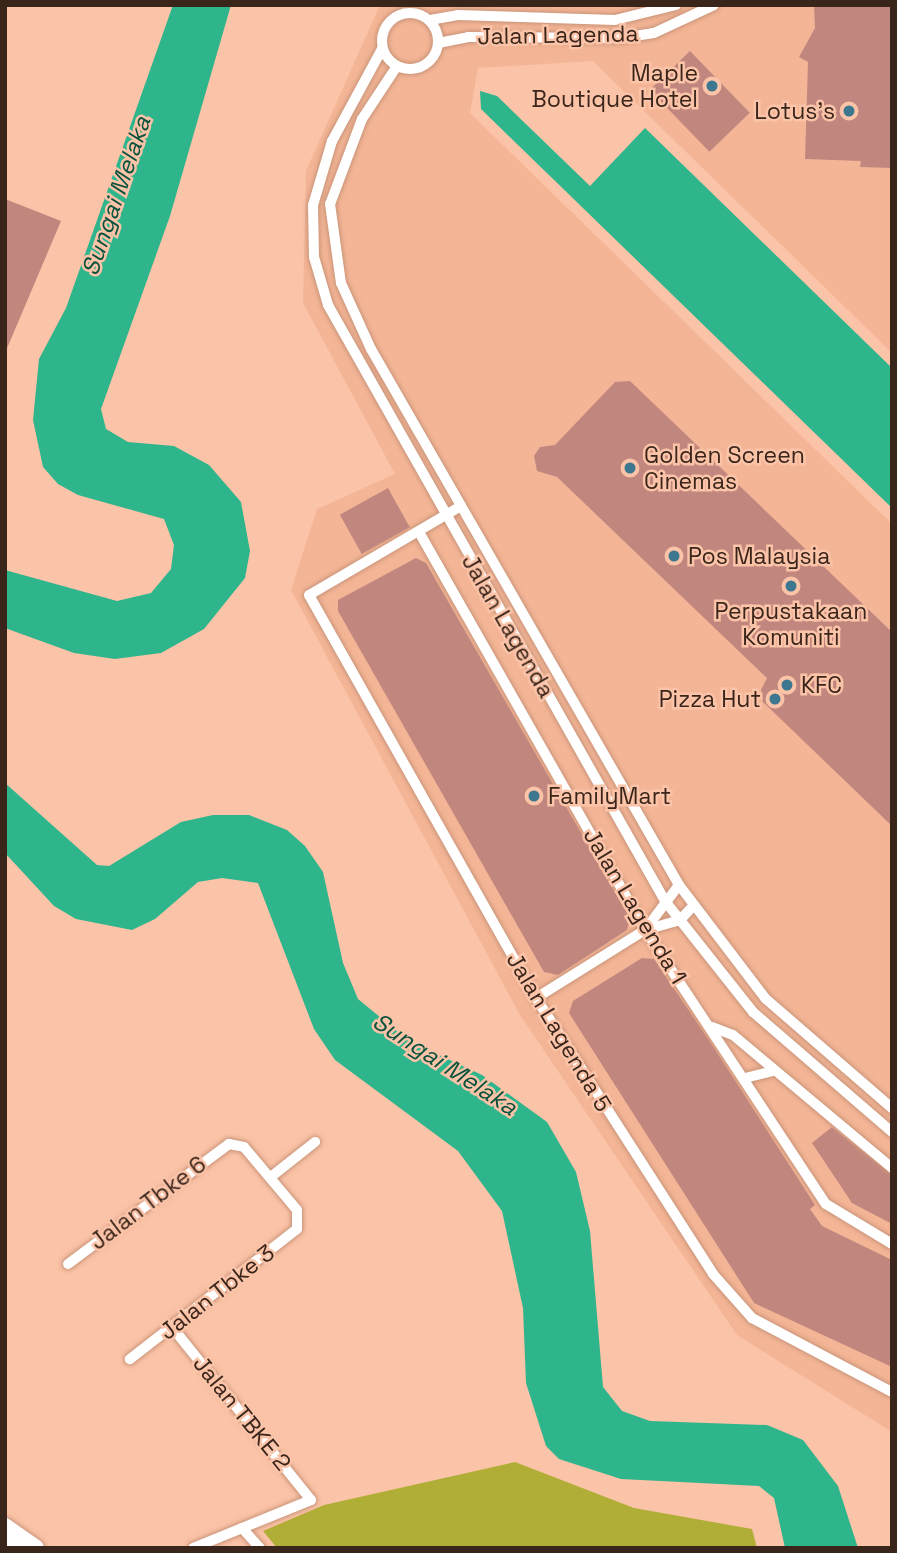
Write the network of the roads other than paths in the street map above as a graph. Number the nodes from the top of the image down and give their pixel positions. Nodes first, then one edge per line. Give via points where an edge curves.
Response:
1 (676, 5) edge
2 (714, 5) edge
3 (410, 9) edge
4 (430, 20) junction
5 (438, 43) junction
6 (382, 49) junction
7 (397, 66) junction
8 (461, 506) junction
9 (446, 516) junction
10 (419, 532) junction
11 (678, 885) junction
12 (665, 901) junction
13 (693, 906) junction
14 (680, 920) junction
15 (645, 930) junction
16 (536, 998) junction
17 (712, 1027) junction
18 (773, 1071) junction
19 (745, 1078) junction
20 (892, 1108) edge
21 (892, 1132) edge
22 (315, 1142) dead end
23 (892, 1168) edge
24 (272, 1177) junction
25 (892, 1244) edge
26 (68, 1264) dead end
27 (172, 1327) junction
28 (131, 1359) dead end
29 (892, 1392) edge
30 (5, 1526) edge
31 (242, 1528) junction
32 (15, 1548) edge
33 (36, 1548) edge
34 (193, 1548) edge
35 (260, 1548) edge

1 - 4 street, Jalan Lagenda via 615,20 458,15
2 - 5 street, Jalan Lagenda via 654,33 622,38 468,37
3 - 4 street
3 - 6 street via 384,27
4 - 5 street
5 - 7 street via 421,67
6 - 7 street
6 - 9 street, Jalan Lagenda via 319,176 313,205 314,257 328,305 356,362
7 - 8 street, Jalan Lagenda via 362,119 336,178 331,204 334,257 371,349
8 - 9 street
8 - 11 street, Jalan Lagenda
9 - 10 street
9 - 12 street, Jalan Lagenda
10 - 15 street, Jalan Lagenda 1
10 - 16 street, Jalan Lagenda 5 via 309,595
11 - 12 street
11 - 13 street, Jalan Lagenda
12 - 14 street, Jalan Lagenda
12 - 15 street
13 - 14 street
13 - 20 street, Jalan Lagenda via 766,999
14 - 15 street
14 - 21 street, Jalan Lagenda via 753,1012
15 - 16 street
15 - 17 street, Jalan Lagenda 1
16 - 29 street, Jalan Lagenda 5 via 730,1297 752,1318
17 - 18 street via 733,1035
17 - 19 street, Jalan Lagenda 1
18 - 19 street
18 - 23 street
19 - 25 street, Jalan Lagenda 1 via 826,1204
22 - 24 street
24 - 26 street, Jalan Tbke 6 via 244,1147 229,1144
24 - 27 street, Jalan Tbke 3 via 297,1210 300,1222
27 - 28 street, Jalan Tbke 3
27 - 31 street, Jalan TBKE 2 via 311,1500
30 - 32 street
30 - 33 main road
31 - 34 street
31 - 35 street

